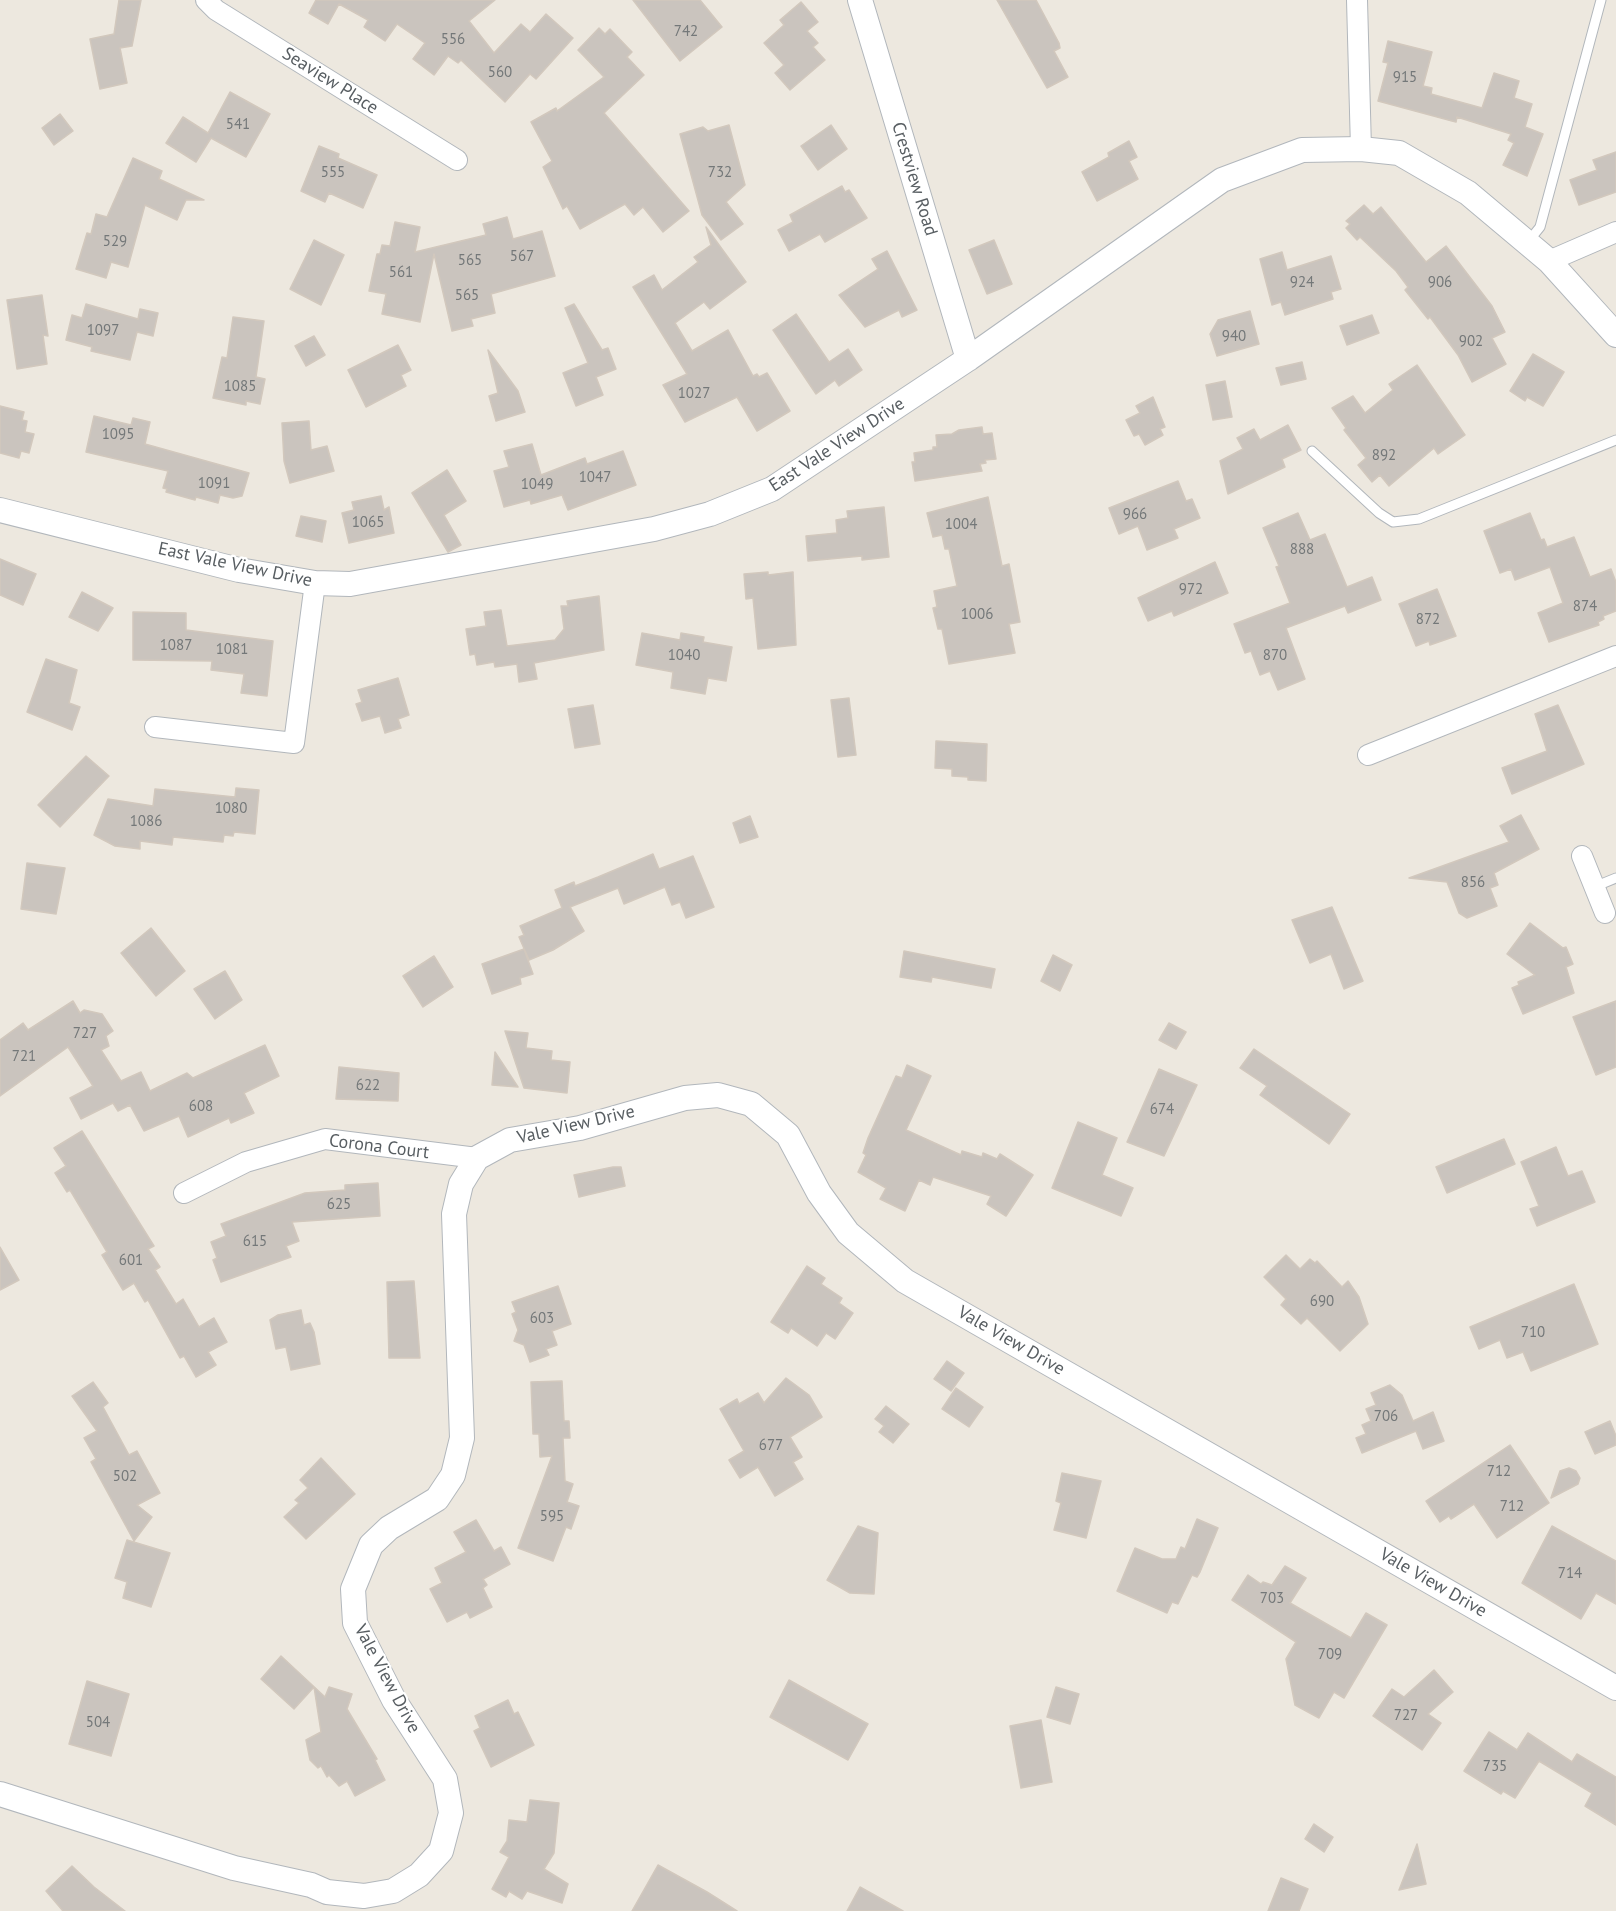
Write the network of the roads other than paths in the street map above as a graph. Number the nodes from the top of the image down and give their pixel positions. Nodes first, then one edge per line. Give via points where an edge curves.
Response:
1 (206, 0) edge
2 (860, 0) edge
3 (1357, 0) edge
4 (1601, 0) edge
5 (1361, 148) junction
6 (457, 160) dead end
7 (1616, 232) edge
8 (1528, 242) junction
9 (1549, 261) junction
10 (1616, 335) edge
11 (968, 358) junction
12 (1616, 440) edge
13 (1312, 451) dead end
14 (0, 510) edge
15 (315, 583) junction
16 (1616, 656) edge
17 (156, 727) dead end
18 (1368, 755) dead end
19 (1582, 856) dead end
20 (1616, 878) edge
21 (1594, 887) junction
22 (1605, 914) dead end
23 (477, 1158) junction
24 (184, 1193) dead end
25 (1616, 1688) edge
26 (0, 1794) edge

1 - 6 street, Seaview Place via 216,10
2 - 11 street, Crestview Road
3 - 5 street
4 - 8 lane via 1540,227
5 - 8 street, East Vale View Drive via 1399,153 1468,193
5 - 11 street, East Vale View Drive via 1302,150 1222,180
7 - 9 street
8 - 9 street, East Vale View Drive
9 - 10 street
11 - 15 street, East Vale View Drive via 772,489 710,514 654,530 350,584
12 - 13 lane via 1419,519 1393,522
14 - 15 street, East Vale View Drive via 239,570
15 - 17 street via 294,743
16 - 18 street
19 - 21 street
20 - 21 lane
21 - 22 street
23 - 24 street, Corona Court via 325,1139 246,1162
23 - 25 street, Vale View Drive via 510,1140 580,1128 685,1098 718,1095 751,1104 788,1135 819,1193 848,1233 905,1281
23 - 26 street, Vale View Drive via 461,1184 454,1214 462,1438 453,1475 437,1499 389,1528 371,1545 353,1589 355,1623 394,1700 445,1779 451,1813 441,1851 419,1875 393,1891 364,1896 327,1892 234,1868

